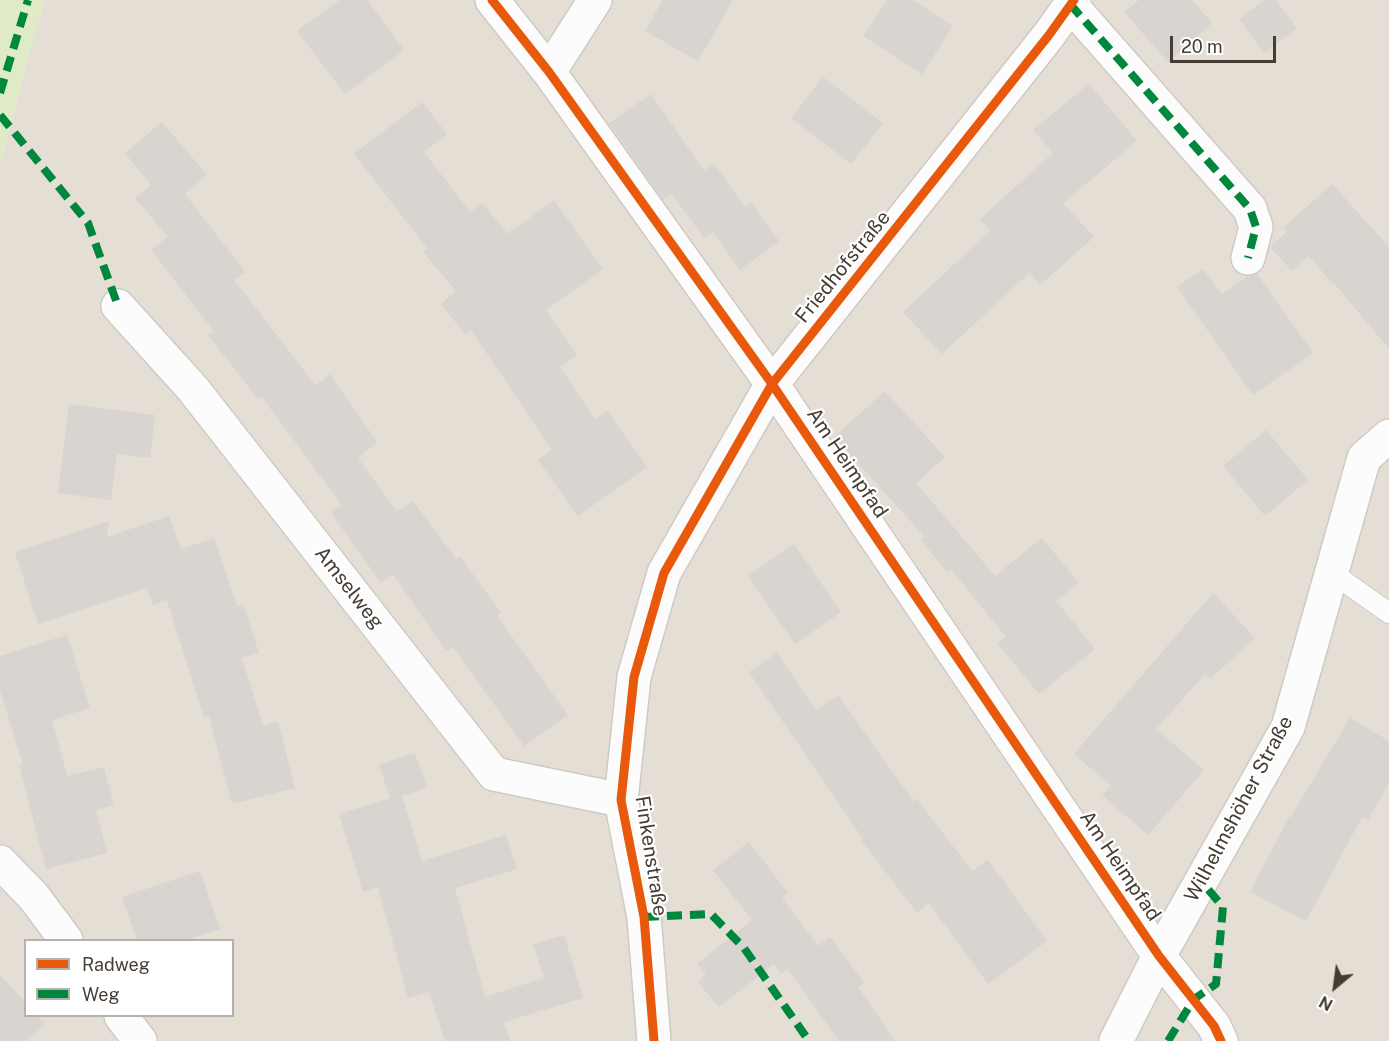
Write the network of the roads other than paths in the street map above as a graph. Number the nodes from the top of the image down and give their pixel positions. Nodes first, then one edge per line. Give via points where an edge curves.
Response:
1 (492, 0) edge
2 (595, 0) edge
3 (1072, 2) edge
4 (549, 72) junction
5 (1248, 258) dead end
6 (118, 306) dead end
7 (772, 384) junction
8 (1389, 436) edge
9 (1331, 572) junction
10 (664, 573) joint
11 (1389, 613) edge
12 (621, 800) junction
13 (0, 862) edge
14 (65, 939) edge
15 (1159, 956) junction
16 (122, 1017) edge
17 (140, 1041) edge
18 (654, 1041) edge
19 (1116, 1041) edge
20 (1221, 1041) edge

1 - 4 street, Am Heimpfad
2 - 4 street
3 - 5 street via 1250,209 1256,227
3 - 7 street, Friedhofstraße
4 - 7 street, Am Heimpfad
6 - 12 street, Amselweg via 193,389 494,774
7 - 10 street, Friedhofstraße
7 - 15 street, Am Heimpfad
8 - 9 street, Wilhelmshöher Straße via 1364,458
9 - 11 lane
9 - 15 street, Wilhelmshöher Straße via 1288,727
10 - 12 street, Finkenstraße via 634,677
12 - 18 street, Finkenstraße via 644,917
13 - 14 street via 34,897
15 - 19 street, Wilhelmshöher Straße
15 - 20 street, Am Heimpfad via 1215,1026
16 - 17 street

